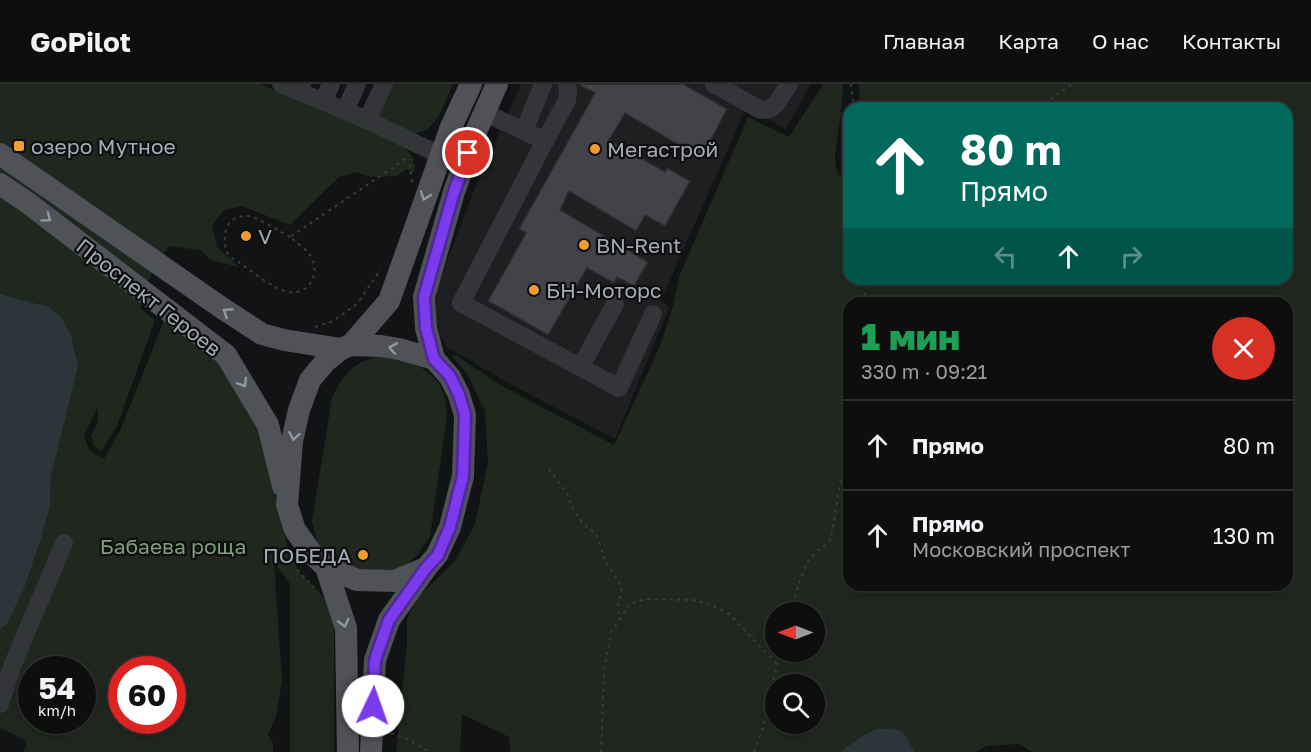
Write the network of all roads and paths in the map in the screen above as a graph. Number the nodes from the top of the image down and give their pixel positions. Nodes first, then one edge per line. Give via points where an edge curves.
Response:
1 (281, 84) edge
2 (331, 84) edge
3 (357, 84) edge
4 (384, 84) edge
5 (471, 84) edge
6 (498, 84) edge
7 (543, 84) edge
8 (567, 84) edge
9 (714, 84) edge
10 (850, 84) edge
11 (1072, 84) edge
12 (785, 85) edge
13 (300, 88) edge
14 (323, 102) junction
15 (853, 102) edge
16 (1046, 102) edge
17 (345, 111) junction
18 (484, 113) junction
19 (367, 120) junction
20 (524, 131) junction
21 (545, 141) junction
22 (0, 154) edge
23 (441, 155) junction
24 (412, 182) dead end
25 (0, 184) edge
26 (290, 237) junction
27 (386, 264) dead end
28 (615, 304) dead end
29 (653, 314) dead end
30 (307, 328) dead end
31 (346, 347) junction
32 (434, 359) junction
33 (581, 366) junction
34 (843, 458) edge
35 (549, 469) dead end
36 (287, 505) junction
37 (64, 543) dead end
38 (326, 567) junction
39 (426, 568) junction
40 (794, 602) edge
41 (620, 620) junction
42 (776, 663) joint
43 (0, 704) edge
44 (391, 733) dead end
45 (348, 752) edge
46 (371, 752) edge
47 (429, 752) edge
48 (601, 752) edge
49 (754, 752) edge

1 - 13 lane
2 - 14 lane
3 - 17 lane
4 - 19 lane
5 - 23 main road
6 - 18 main road
7 - 20 lane
8 - 21 lane via 567,100
9 - 12 lane via 760,110 777,103
10 - 15 path
11 - 16 path
13 - 14 lane
14 - 17 lane
17 - 19 lane
18 - 20 lane
18 - 32 main road via 454,192 424,297
19 - 23 lane
20 - 21 lane
21 - 33 lane via 461,303
31 -> 22 main road, Проспект Героев via 262,334
23 -> 31 main road via 389,301
24 - 26 path via 410,167 415,152
25 -> 36 main road, Проспект Героев via 226,355 268,425
26 - 26 path via 312,257 314,268 313,280 298,292 275,287 229,255 224,236 225,227 232,221 250,216
27 - 30 path via 357,304 333,321
28 - 33 lane
29 - 33 lane via 619,388
32 -> 31 main road via 381,346
31 -> 36 main road via 325,362 310,380 292,441
32 - 39 main road via 450,376 465,415 463,476 450,527 438,555
34 - 40 path via 831,539 814,553 801,575
35 - 41 path via 584,525 596,534 606,562 622,587
36 - 38 main road via 295,530
37 - 43 lane
38 - 39 main road via 357,580 395,580
38 -> 45 main road via 346,628
39 - 46 main road via 389,620 375,660
41 - 42 path via 630,604 645,599 710,604 729,614
41 - 48 path via 611,632 604,670
42 - 49 path
44 - 47 path

